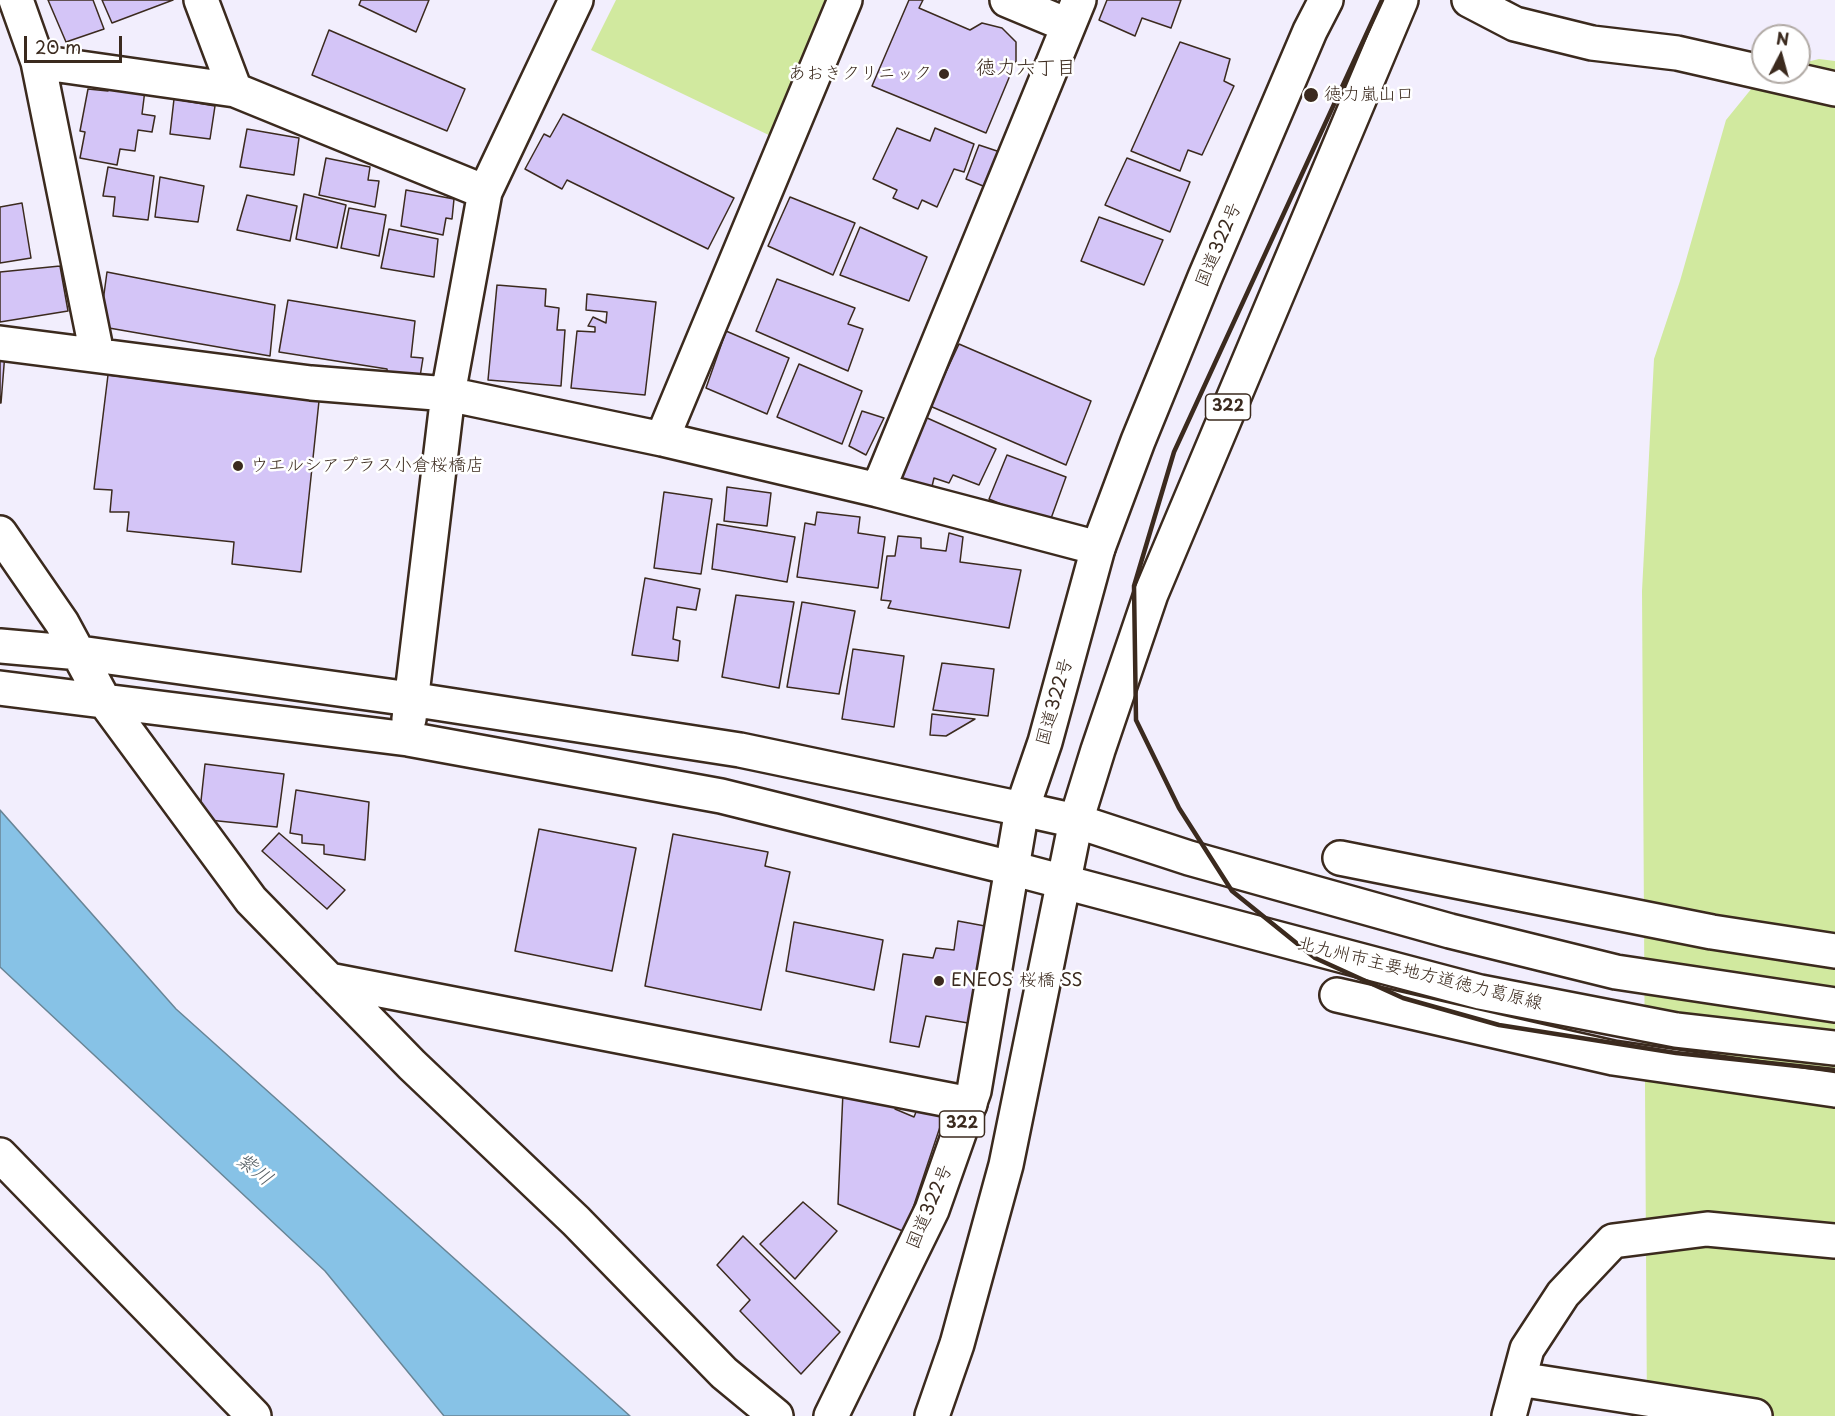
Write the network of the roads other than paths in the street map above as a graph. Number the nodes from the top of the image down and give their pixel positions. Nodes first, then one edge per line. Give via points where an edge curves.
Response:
1 (16, 0) edge
2 (201, 0) edge
3 (576, 0) edge
4 (845, 0) edge
5 (1007, 0) edge
6 (1326, 0) edge
7 (1401, 0) edge
8 (1468, 0) edge
9 (1073, 13) edge
10 (38, 62) junction
11 (1835, 89) edge
12 (235, 90) junction
13 (485, 192) junction
14 (0, 344) edge
15 (97, 354) junction
16 (448, 394) junction
17 (662, 439) junction
18 (878, 490) junction
19 (0, 533) edge
20 (1098, 548) junction
21 (1, 646) edge
22 (80, 654) junction
23 (0, 688) edge
24 (103, 699) junction
25 (410, 699) junction
26 (408, 739) junction
27 (1022, 809) junction
28 (1076, 822) junction
29 (1340, 858) dead end
30 (1011, 868) junction
31 (1064, 882) junction
32 (1835, 951) edge
33 (329, 980) junction
34 (1337, 994) dead end
35 (1835, 1005) edge
36 (1835, 1048) edge
37 (1835, 1090) edge
38 (970, 1104) junction
39 (0, 1155) edge
40 (1835, 1241) edge
41 (1519, 1379) junction
42 (254, 1416) edge
43 (776, 1416) edge
44 (831, 1416) edge
45 (932, 1416) edge
46 (1509, 1416) edge
47 (1755, 1416) edge

1 - 10 main road
2 - 12 main road
3 - 13 main road
4 - 17 main road
5 - 9 main road
6 - 20 main road, 国道322号 / 322 via 1200,288
7 - 28 main road, 322 via 1151,594
8 - 11 main road via 1515,24 1592,43 1677,53
9 - 18 main road
10 - 12 main road
10 - 15 main road
12 - 13 main road
13 - 16 main road
14 - 15 main road
15 - 16 main road via 311,383
16 - 17 main road
16 - 25 main road
17 - 18 main road
18 - 20 main road
19 - 22 main road
20 - 27 main road, 国道322号 / 322 via 1045,742
21 - 22 main road
22 - 24 main road
22 - 25 main road
23 - 24 main road, 北九州市主要地方道徳力葛原線
24 - 26 main road, 北九州市主要地方道徳力葛原線
24 - 33 main road via 252,900
25 - 26 main road
25 - 27 main road via 740,750
26 - 30 main road, 北九州市主要地方道徳力葛原線 via 721,796
27 - 28 main road
27 - 30 main road, 国道322号 / 322
28 - 31 main road, 322
28 - 35 main road via 1200,862 1616,972
29 - 32 main road via 1712,932
30 - 31 main road, 北九州市主要地方道徳力葛原線
30 - 38 main road, 国道322号 / 322
31 - 36 main road, 北九州市主要地方道徳力葛原線 via 1480,992 1676,1030
31 - 45 main road, 322 via 1006,1165 957,1344
33 - 38 main road
33 - 43 main road via 724,1372
34 - 37 main road via 1613,1058
38 - 44 main road, 国道322号 / 322 via 932,1210
39 - 42 main road
40 - 41 main road via 1707,1229 1613,1241 1563,1294 1527,1349
41 - 46 main road
41 - 47 main road

